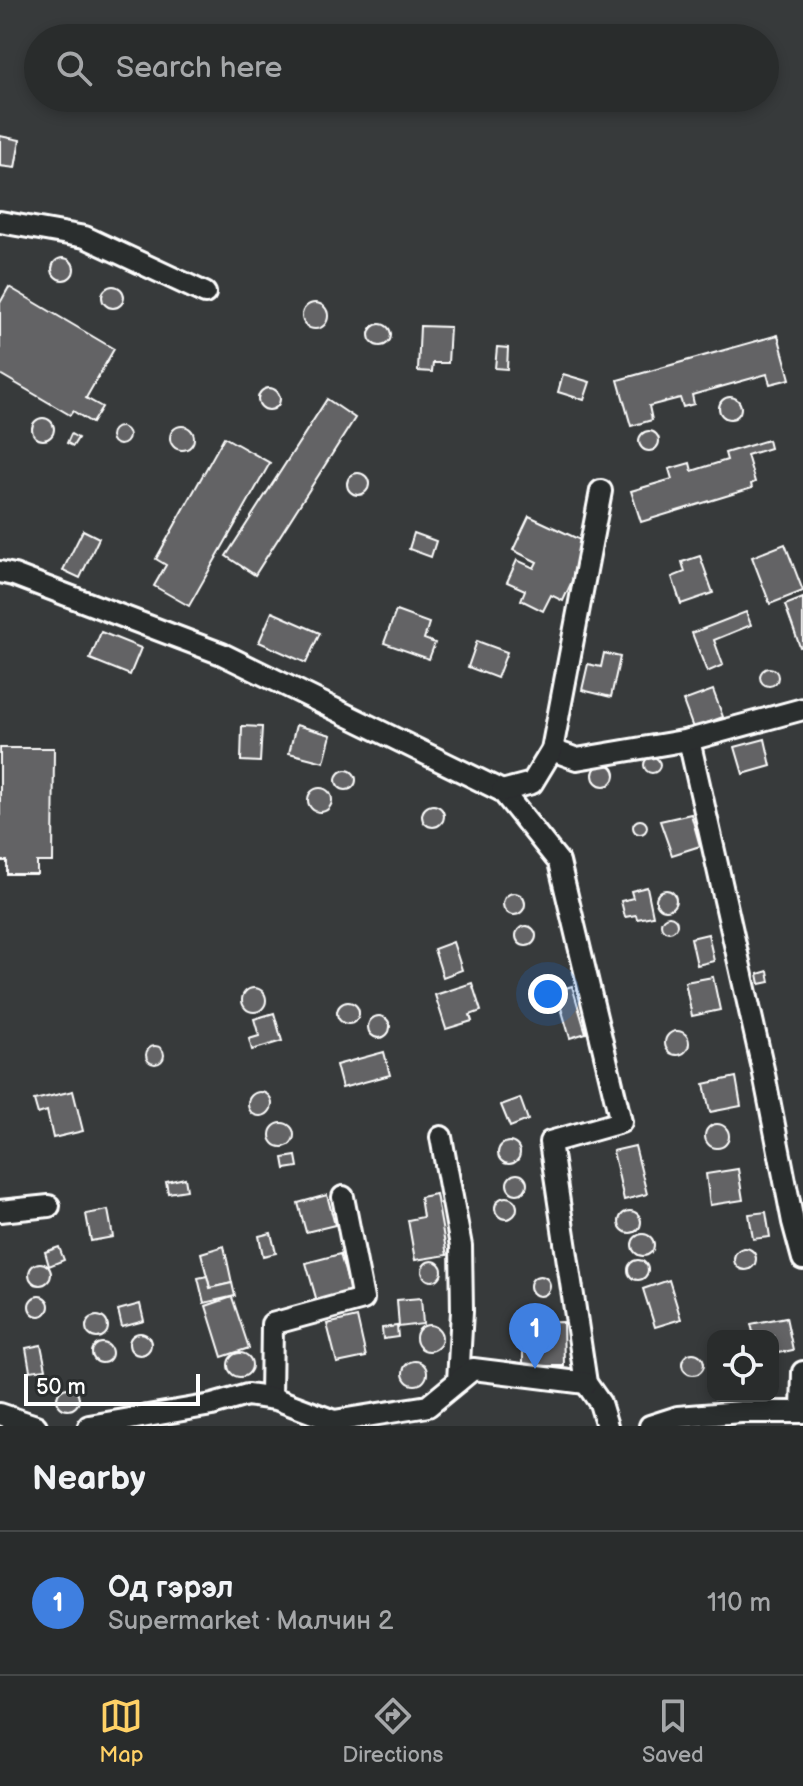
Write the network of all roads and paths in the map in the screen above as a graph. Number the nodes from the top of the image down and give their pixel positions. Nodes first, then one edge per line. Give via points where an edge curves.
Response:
1 (0, 222) edge
2 (205, 293) dead end
3 (601, 491) dead end
4 (0, 572) edge
5 (803, 709) edge
6 (689, 740) junction
7 (552, 750) junction
8 (502, 791) junction
9 (441, 1137) dead end
10 (343, 1197) dead end
11 (49, 1206) dead end
12 (0, 1211) edge
13 (803, 1259) edge
14 (803, 1372) edge
15 (458, 1381) junction
16 (586, 1383) junction
17 (271, 1398) junction
18 (802, 1412) edge
19 (0, 1414) edge
20 (36, 1426) edge
21 (89, 1426) edge
22 (607, 1426) edge
23 (650, 1426) edge

1 - 2 street via 85,237
3 - 7 street
4 - 8 street via 222,654
5 - 6 street
6 - 7 street via 577,759
6 - 13 street
7 - 8 street via 532,783
8 - 16 street via 559,862 621,1122 550,1142
9 - 15 street via 461,1246
10 - 17 street via 363,1299 272,1324
11 - 12 street
14 - 18 street
15 - 16 street via 473,1369
15 - 17 street via 428,1406 334,1421
16 - 22 street
17 - 21 street via 247,1395
18 - 23 street via 678,1417
19 - 20 street

